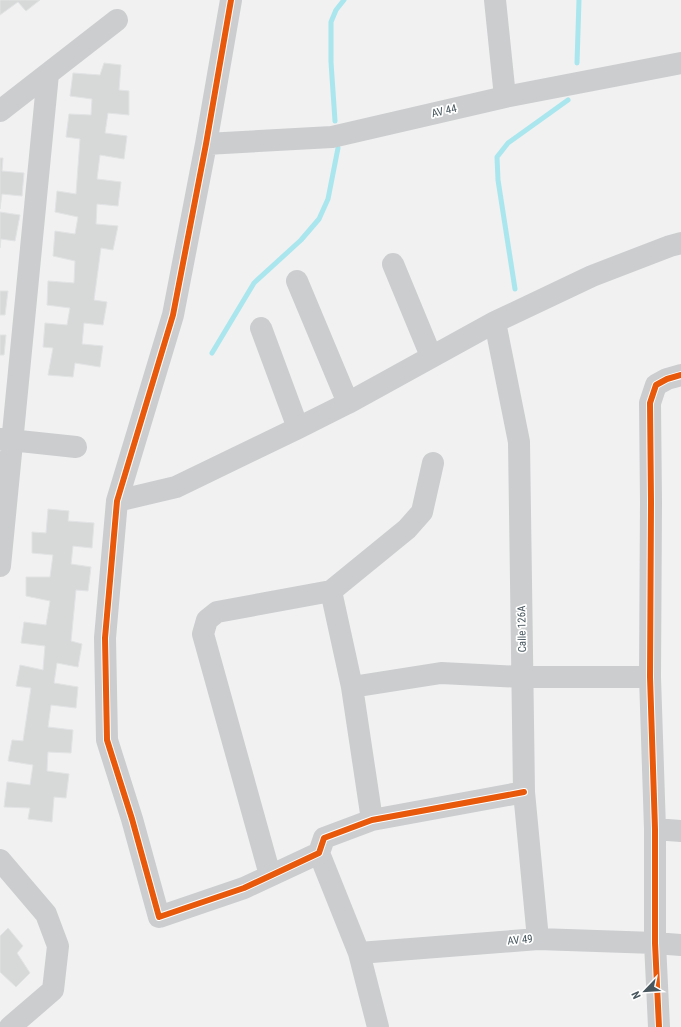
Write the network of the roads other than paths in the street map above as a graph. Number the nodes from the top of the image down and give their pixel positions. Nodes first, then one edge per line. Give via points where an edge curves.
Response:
1 (231, 0) edge
2 (495, 0) edge
3 (117, 20) dead end
4 (681, 63) edge
5 (48, 74) junction
6 (506, 97) junction
7 (0, 111) edge
8 (206, 144) junction
9 (681, 243) edge
10 (393, 264) dead end
11 (297, 281) dead end
12 (495, 322) junction
13 (261, 328) dead end
14 (431, 356) junction
15 (681, 375) edge
16 (348, 403) junction
17 (298, 428) junction
18 (6, 440) edge
19 (76, 446) dead end
20 (432, 463) dead end
21 (118, 501) junction
22 (0, 566) edge
23 (331, 591) junction
24 (522, 677) junction
25 (650, 677) junction
26 (352, 686) junction
27 (524, 792) junction
28 (372, 820) junction
29 (655, 830) junction
30 (681, 831) edge
31 (319, 853) junction
32 (0, 860) edge
33 (270, 875) junction
34 (538, 939) junction
35 (655, 943) junction
36 (681, 945) edge
37 (359, 953) junction
38 (10, 1027) edge
39 (378, 1027) edge
40 (659, 1027) edge

1 - 8 street
2 - 6 street
3 - 5 street
4 - 6 street, AV 44
5 - 7 street
5 - 18 street
6 - 8 street, AV 44 via 332,137
8 - 21 street via 173,315
9 - 12 street via 592,276
10 - 14 street
11 - 16 street
12 - 14 street
12 - 24 street, Calle 126A via 519,442
13 - 17 street
14 - 16 street
15 - 25 street via 656,385 650,403
16 - 17 street
17 - 21 street via 176,487
18 - 19 street
18 - 22 street
20 - 23 street via 422,512 407,529
21 - 33 street via 105,638 107,740 159,917 244,888
23 - 26 street
23 - 33 street via 217,612 208,620 203,634
24 - 25 street
24 - 26 street via 441,673
24 - 27 street, Calle 126A
25 - 29 street
26 - 28 street
27 - 28 street
27 - 34 street, Calle 126A
28 - 31 street via 324,838
29 - 30 street
29 - 35 street
31 - 33 street
31 - 37 street
32 - 38 street via 46,914 58,946 53,990
34 - 35 street, AV 49
34 - 37 street, AV 49
35 - 36 street, AV 49
35 - 40 street
37 - 39 street

